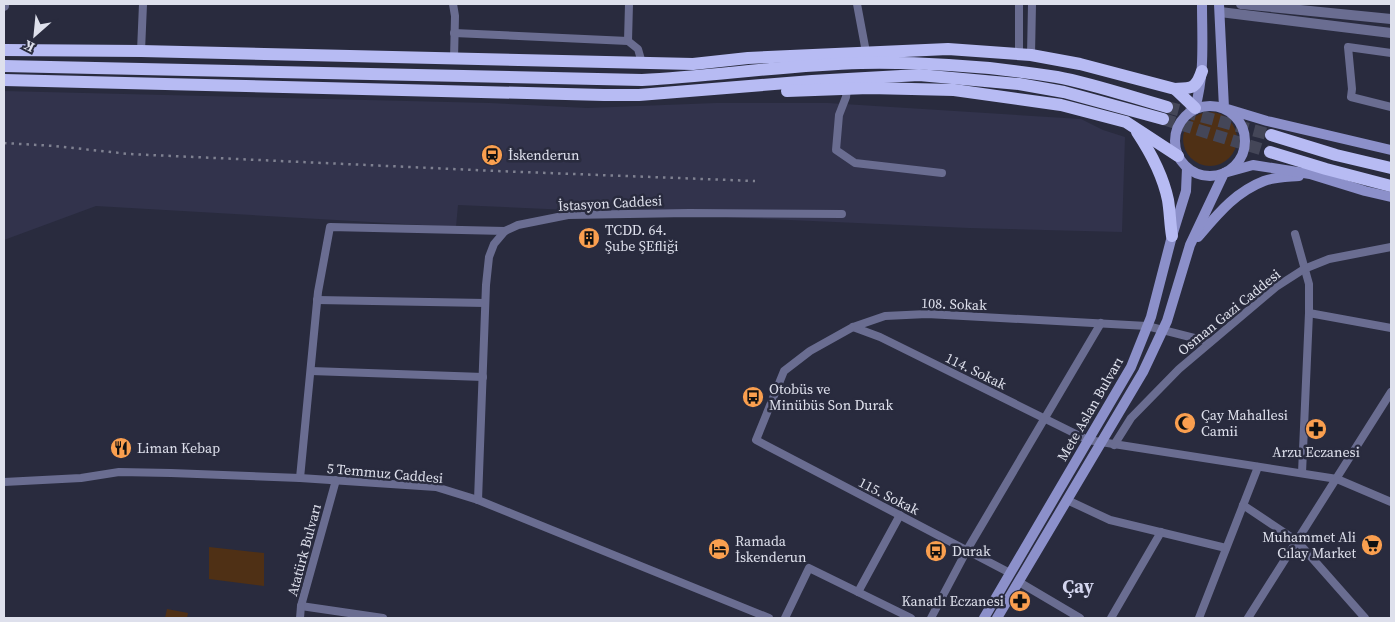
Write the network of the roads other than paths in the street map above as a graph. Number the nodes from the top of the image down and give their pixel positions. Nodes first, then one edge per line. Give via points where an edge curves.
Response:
1 (143, 4) edge
2 (452, 4) edge
3 (629, 4) edge
4 (857, 4) edge
5 (1019, 4) edge
6 (1032, 4) edge
7 (1202, 4) edge
8 (1241, 4) edge
9 (1219, 8) edge
10 (1332, 8) edge
11 (1391, 19) edge
12 (454, 33) junction
13 (1391, 33) edge
14 (628, 41) junction
15 (4, 50) edge
16 (141, 51) junction
17 (866, 52) junction
18 (1391, 53) edge
19 (1025, 55) junction
20 (454, 59) junction
21 (642, 63) junction
22 (4, 66) edge
23 (1202, 71) junction
24 (4, 80) edge
25 (847, 89) junction
26 (1174, 89) junction
27 (702, 90) junction
28 (1167, 107) tunnel mouth
29 (1391, 107) edge
30 (1195, 108) junction
31 (1224, 108) junction
32 (1162, 120) tunnel mouth
33 (1126, 122) junction
34 (1271, 135) tunnel mouth
35 (1391, 150) edge
36 (1270, 152) tunnel mouth
37 (1178, 156) junction
38 (1187, 168) junction
39 (1391, 168) edge
40 (942, 173) dead end
41 (1224, 173) junction
42 (1310, 174) junction
43 (1391, 186) edge
44 (1391, 197) edge
45 (842, 214) dead end
46 (505, 231) junction
47 (1296, 234) dead end
48 (1172, 236) junction
49 (1190, 245) junction
50 (1391, 247) edge
51 (1304, 269) junction
52 (317, 300) junction
53 (485, 303) junction
54 (1309, 313) junction
55 (1101, 323) junction
56 (852, 326) junction
57 (1147, 326) junction
58 (1391, 328) edge
59 (1164, 330) junction
60 (1210, 342) junction
61 (311, 371) junction
62 (483, 376) junction
63 (1391, 392) edge
64 (1046, 420) junction
65 (756, 440) joint
66 (1088, 440) junction
67 (1101, 443) junction
68 (1114, 445) junction
69 (1258, 467) junction
70 (1302, 473) junction
71 (300, 478) junction
72 (1337, 479) junction
73 (336, 480) junction
74 (4, 482) edge
75 (478, 500) junction
76 (1067, 500) junction
77 (1391, 502) edge
78 (1243, 505) junction
79 (900, 515) junction
80 (1161, 532) junction
81 (1297, 541) junction
82 (1226, 548) junction
83 (967, 550) junction
84 (1010, 573) junction
85 (1018, 582) junction
86 (858, 592) junction
87 (301, 606) junction
88 (300, 618) edge
89 (383, 618) edge
90 (769, 618) edge
91 (785, 618) edge
92 (911, 618) edge
93 (931, 618) edge
94 (984, 618) edge
95 (997, 618) edge
96 (1080, 618) edge
97 (1111, 618) edge
98 (1201, 618) edge
99 (1248, 618) edge
100 (1365, 618) edge

1 - 16 street
2 - 12 street
3 - 14 street
4 - 17 street
5 - 19 street
6 - 19 street
7 - 23 main road
8 - 10 street
9 - 13 street
9 - 31 main road
10 - 11 street
12 - 14 street
12 - 20 street
14 - 21 street via 638,49
15 - 16 highway
16 - 20 highway
17 - 19 highway via 948,49
17 - 21 highway via 693,64
18 - 29 street via 1348,47 1351,97
19 - 26 highway via 1080,64
20 - 21 highway
22 - 28 highway via 642,80 860,63 920,64 1058,78
23 - 26 highway via 1194,86
23 - 30 main road
24 - 27 highway via 557,95 639,95
25 - 27 highway
25 - 33 highway via 954,90 1061,105
25 - 40 street via 839,115 836,150 855,163
26 - 30 highway
27 - 32 highway via 919,75 1019,84 1064,92
30 - 31 main road via 1214,105
30 - 37 main road via 1177,128 1174,138
31 - 35 main road
31 - 41 main road via 1241,124 1245,146 1234,167
33 - 37 highway
33 - 48 highway via 1144,143 1162,181
34 - 39 highway
36 - 43 highway
37 - 38 main road
38 - 41 main road via 1201,175
38 - 48 main road, Mete Aslan Bulvarı via 1186,191
41 - 42 main road via 1253,165
41 - 49 main road, Mete Aslan Bulvarı
42 - 44 main road
42 - 49 main road via 1265,180 1242,192
45 - 46 street, İstasyon Caddesi via 568,215 518,225
46 - 52 street via 330,227
46 - 53 street via 494,244 489,257
47 - 51 street
48 - 57 main road, Mete Aslan Bulvarı
49 - 59 main road, Mete Aslan Bulvarı
50 - 51 street, Osman Gazi Caddesi via 1330,259
51 - 54 street via 1309,284
51 - 60 street, Osman Gazi Caddesi via 1276,287
52 - 53 street
52 - 61 street
53 - 62 street
54 - 58 street
54 - 70 street
55 - 56 street, 108. Sokak via 927,314 885,316
55 - 57 street, 108. Sokak
55 - 64 street
56 - 64 street, 114. Sokak
56 - 65 street, 108. Sokak via 810,350 784,371
57 - 59 street, 108. Sokak
57 - 66 main road, Mete Aslan Bulvarı via 1131,367
59 - 60 street, 108. Sokak
59 - 67 main road, Mete Aslan Bulvarı
60 - 68 street, Osman Gazi Caddesi via 1178,369 1131,418
61 - 62 street
61 - 71 street
62 - 75 street
63 - 72 street
64 - 66 street, 114. Sokak
64 - 83 street
65 - 79 street, 115. Sokak
66 - 67 street, 114. Sokak
66 - 84 main road, Mete Aslan Bulvarı
67 - 68 street, 114. Sokak
67 - 76 main road, Mete Aslan Bulvarı
68 - 69 street, 114. Sokak
69 - 70 street, 114. Sokak
69 - 78 street
70 - 72 street, 114. Sokak
71 - 73 street, 5 Temmuz Caddesi
71 - 74 street, 5 Temmuz Caddesi via 119,472
72 - 77 street, 114. Sokak
72 - 81 street
73 - 75 street, 5 Temmuz Caddesi via 436,487
73 - 87 street, Atatürk Bulvarı
75 - 90 street, 5 Temmuz Caddesi
76 - 80 street via 1110,520
76 - 85 main road, Mete Aslan Bulvarı
78 - 81 street
78 - 82 street
79 - 83 street, 115. Sokak
79 - 86 street
80 - 82 street
80 - 97 street
81 - 99 street
81 - 100 street
82 - 98 street
83 - 84 street, 115. Sokak
83 - 93 street
84 - 94 main road, Mete Aslan Bulvarı
85 - 95 main road, Mete Aslan Bulvarı
85 - 96 street
86 - 91 street via 810,568
86 - 92 street
87 - 88 street
87 - 89 street, Atatürk Bulvarı

